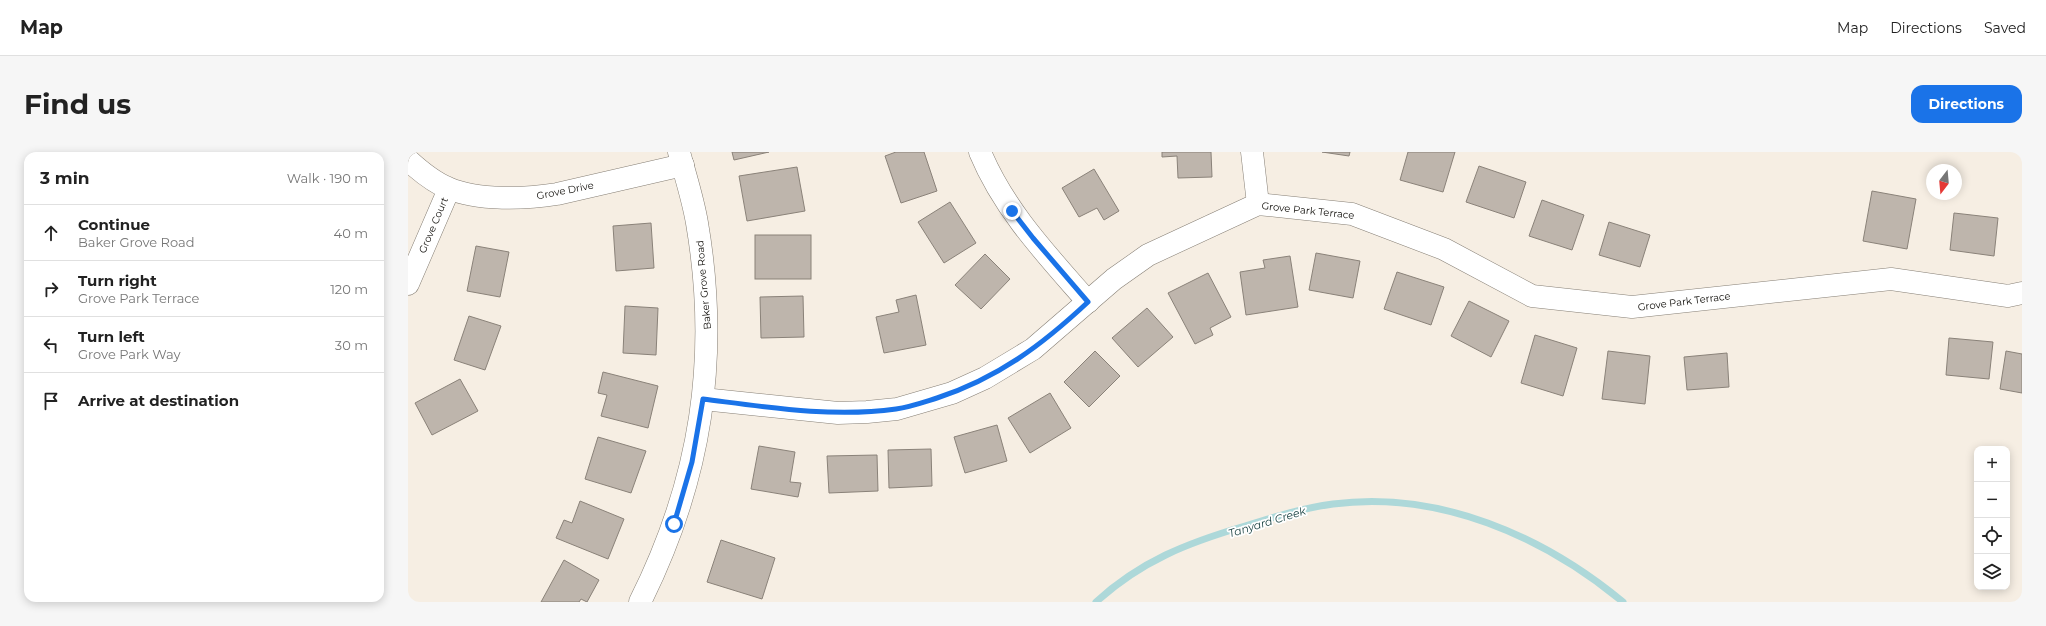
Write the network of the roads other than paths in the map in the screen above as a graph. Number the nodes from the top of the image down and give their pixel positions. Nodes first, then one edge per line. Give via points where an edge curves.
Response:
1 (980, 152) edge
2 (1252, 152) edge
3 (681, 158) edge
4 (408, 160) edge
5 (449, 189) junction
6 (1258, 204) junction
7 (408, 284) edge
8 (2022, 293) edge
9 (1088, 302) junction
10 (703, 399) junction
11 (640, 602) edge

1 - 9 street via 1017,219
2 - 6 street
3 - 5 street, Grove Drive via 536,197 475,195
3 - 10 street, Baker Grove Road via 696,221 706,291 708,326
4 - 5 street, Grove Drive via 425,175
5 - 7 street, Grove Court
6 - 8 street, Grove Park Terrace via 1352,214 1444,249 1532,296 1632,307 1891,279 2008,296
6 - 9 street, Grove Park Terrace via 1148,255 1119,275
9 - 10 street, Grove Park Terrace via 1050,336 1004,368 952,393 904,407 838,413
10 - 11 street, Baker Grove Road via 683,496 663,552

